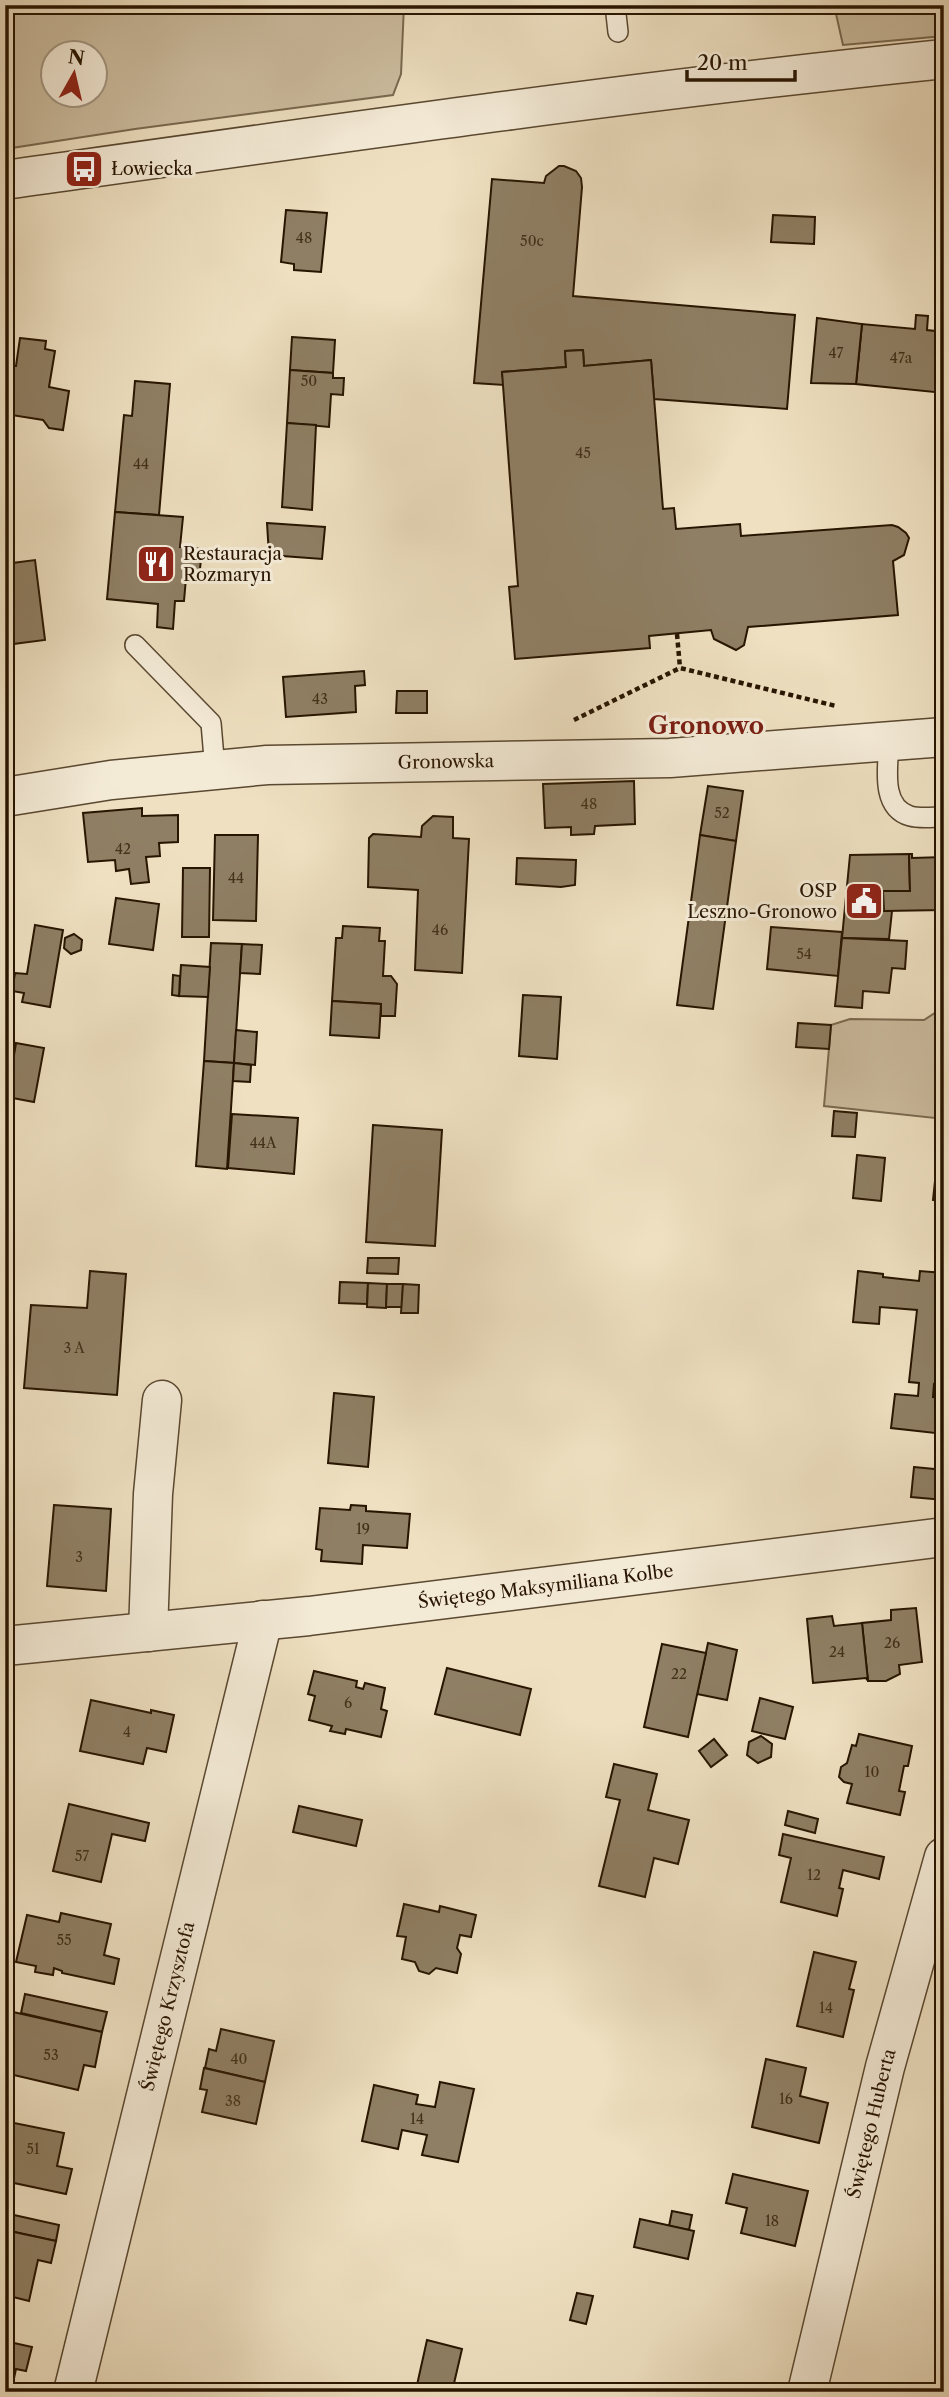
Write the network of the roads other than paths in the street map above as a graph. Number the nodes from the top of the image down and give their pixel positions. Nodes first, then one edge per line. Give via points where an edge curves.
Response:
1 (615, 5) edge
2 (618, 32) dead end
3 (944, 59) edge
4 (5, 180) edge
5 (135, 645) dead end
6 (944, 737) edge
7 (888, 742) junction
8 (215, 770) junction
9 (5, 797) edge
10 (944, 817) edge
11 (162, 1400) dead end
12 (944, 1537) edge
13 (263, 1620) junction
14 (148, 1632) junction
15 (5, 1646) edge
16 (944, 1857) edge
17 (73, 2392) edge
18 (807, 2392) edge

1 - 2 lane
3 - 4 street via 435,120
5 - 8 lane via 211,723
6 - 7 street, Gronowska
7 - 8 street, Gronowska via 670,758 267,765
7 - 10 lane via 893,804 910,816
8 - 9 street, Gronowska
11 - 14 street
12 - 13 street, Świętego Maksymiliana Kolbe
13 - 14 street, Świętego Maksymiliana Kolbe
13 - 17 street, Świętego Krzysztofa
14 - 15 street, Świętego Maksymiliana Kolbe
16 - 18 street, Świętego Huberta via 885,2067

